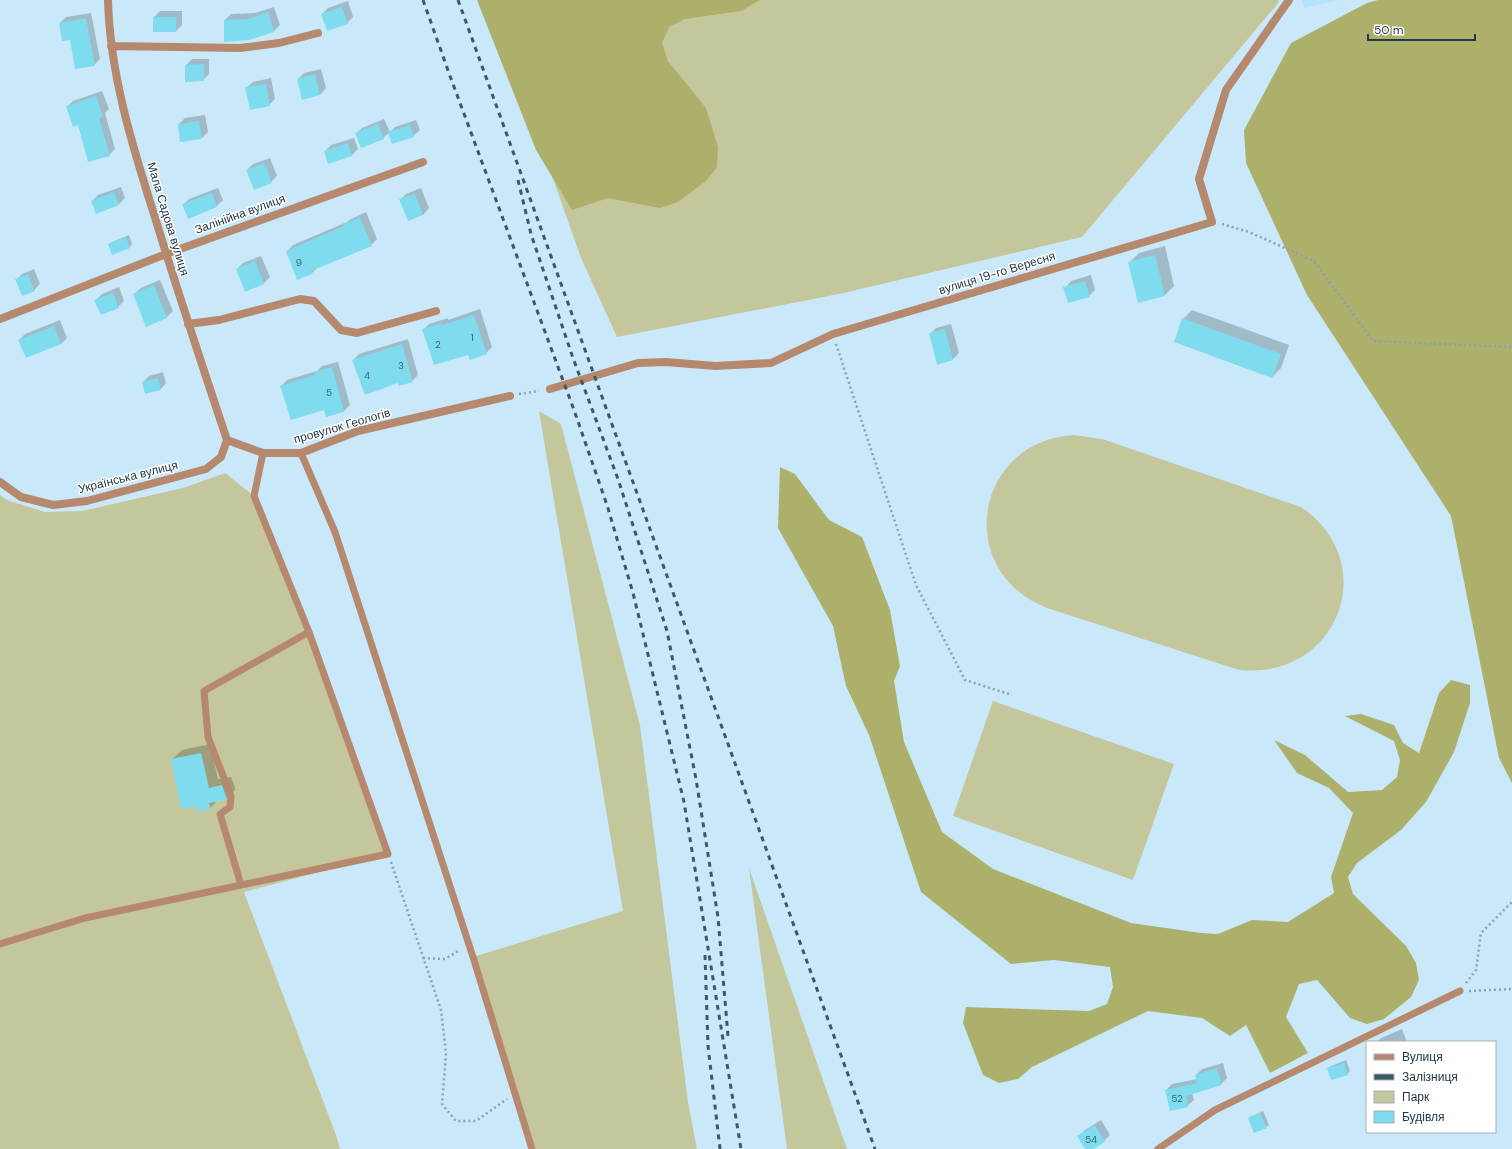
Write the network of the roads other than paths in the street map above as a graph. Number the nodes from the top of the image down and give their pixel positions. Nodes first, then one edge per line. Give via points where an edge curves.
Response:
1 (108, 0) edge
2 (1289, 0) edge
3 (318, 33) dead end
4 (111, 46) junction
5 (423, 162) dead end
6 (166, 254) junction
7 (436, 311) dead end
8 (0, 319) edge
9 (188, 324) junction
10 (550, 389) road end
11 (510, 396) road end
12 (228, 440) junction
13 (263, 453) junction
14 (301, 453) junction
15 (0, 482) edge
16 (309, 632) junction
17 (241, 885) junction
18 (0, 944) edge
19 (1460, 991) road end
20 (532, 1149) edge
21 (1158, 1149) edge

1 - 4 street, Мала Садова вулиця
2 - 10 street, вулиця 19-го Вересня via 1226,90 1199,179 1212,222 832,334 771,363 715,366 666,362 638,363
3 - 4 street via 278,43 240,48
4 - 6 street, Мала Садова вулиця via 119,92
5 - 6 street, Залінійна вулиця
6 - 8 street, Залінійна вулиця
6 - 9 street, Мала Садова вулиця
7 - 9 street via 357,333 341,330 314,301 300,298 219,320
9 - 12 street, Мала Садова вулиця
11 - 14 street, провулок Геологів via 358,431
12 - 13 street, провулок Геологів
12 - 15 street, Українська вулиця via 221,457 206,469 87,501 53,505 21,497
13 - 14 street, провулок Геологів
13 - 16 lane via 254,496
14 - 20 lane via 335,532 469,945
16 - 17 lane via 204,691 208,737 231,796 230,808 220,814
16 - 17 lane via 388,854
17 - 18 lane via 85,918
19 - 21 lane via 1215,1110

